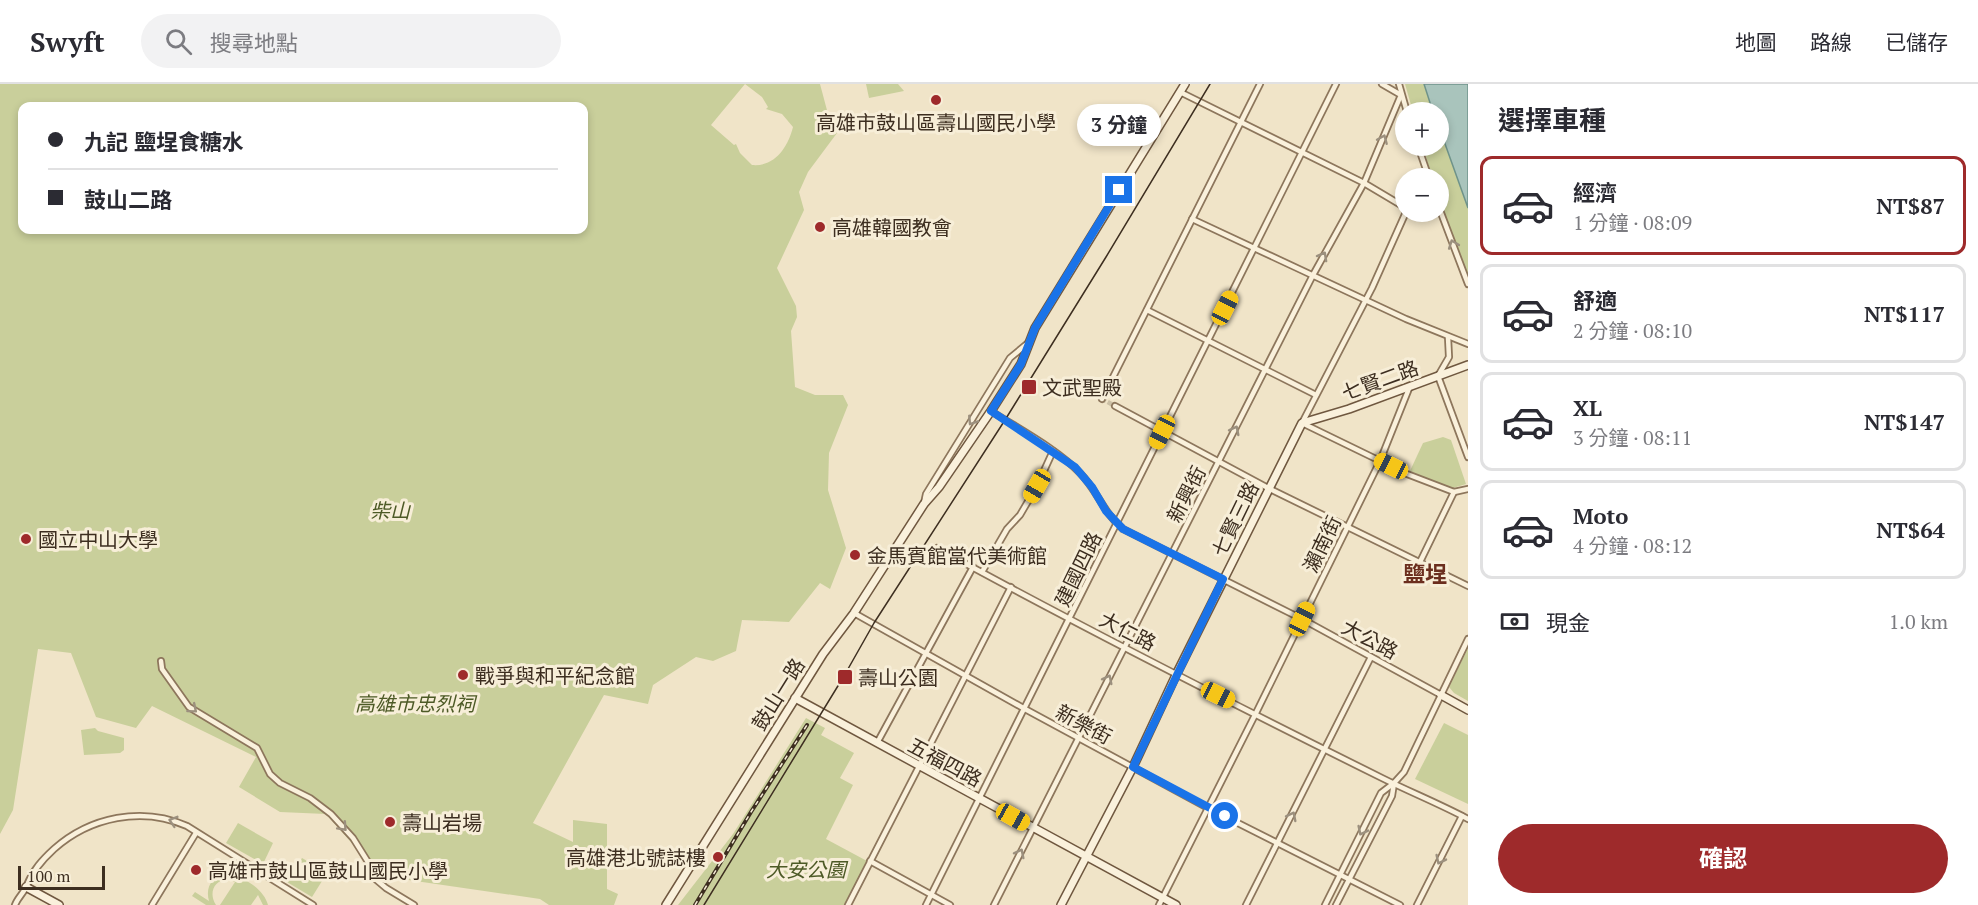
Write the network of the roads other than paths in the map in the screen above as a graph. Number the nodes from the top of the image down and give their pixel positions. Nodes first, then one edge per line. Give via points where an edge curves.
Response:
1 (1185, 84) edge
2 (1260, 84) edge
3 (1336, 84) edge
4 (1382, 84) edge
5 (1399, 84) edge
6 (1180, 92) junction
7 (1401, 95) junction
8 (1403, 102) edge
9 (1240, 122) junction
10 (1301, 153) junction
11 (1364, 183) junction
12 (1395, 203) edge
13 (1192, 219) junction
14 (1401, 222) edge
15 (1444, 222) edge
16 (1255, 248) junction
17 (1313, 275) junction
18 (1468, 284) edge
19 (1366, 300) junction
20 (1147, 310) junction
21 (1448, 337) junction
22 (1208, 342) junction
23 (1028, 343) junction
24 (1468, 344) edge
25 (1468, 365) edge
26 (1265, 370) junction
27 (1438, 376) junction
28 (1410, 386) junction
29 (1316, 395) junction
30 (1102, 399) dead end
31 (1115, 406) tunnel mouth
32 (991, 411) junction
33 (1302, 423) junction
34 (1162, 432) junction
35 (1468, 434) edge
36 (1460, 437) junction
37 (1053, 452) junction
38 (1468, 457) edge
39 (1219, 461) junction
40 (1380, 461) junction
41 (1268, 488) junction
42 (1468, 489) edge
43 (1454, 492) junction
44 (924, 504) junction
45 (1117, 524) junction
46 (1348, 526) junction
47 (938, 548) dead end
48 (1172, 553) junction
49 (1420, 562) junction
50 (973, 567) junction
51 (982, 572) junction
52 (1223, 579) junction
53 (1468, 586) edge
54 (1011, 587) junction
55 (854, 613) junction
56 (1071, 618) junction
57 (1302, 619) junction
58 (1468, 639) edge
59 (1125, 646) junction
60 (927, 652) junction
61 (1371, 657) junction
62 (161, 661) dead end
63 (1177, 674) junction
64 (966, 675) junction
65 (1441, 695) junction
66 (795, 698) junction
67 (1025, 709) junction
68 (1468, 710) edge
69 (1256, 713) junction
70 (1079, 738) junction
71 (877, 743) junction
72 (1326, 749) junction
73 (919, 766) junction
74 (1133, 767) junction
75 (1394, 783) junction
76 (979, 798) junction
77 (1208, 807) junction
78 (1465, 817) edge
79 (1033, 828) junction
80 (196, 833) junction
81 (1278, 843) junction
82 (1086, 857) junction
83 (870, 861) junction
84 (1341, 875) junction
85 (1349, 879) junction
86 (26, 886) junction
87 (932, 895) junction
88 (1161, 902) edge
89 (15, 905) edge
90 (59, 905) edge
91 (152, 905) edge
92 (313, 905) edge
93 (414, 905) edge
94 (666, 905) edge
95 (848, 905) edge
96 (926, 905) edge
97 (950, 905) edge
98 (994, 905) edge
99 (1061, 905) edge
100 (1176, 905) edge
101 (1246, 905) edge
102 (1325, 905) edge
103 (1336, 905) edge
104 (1400, 905) edge
105 (1417, 905) edge

1 - 6 street
2 - 9 street
3 - 10 street, 建國四路
4 - 7 street
5 - 7 street
6 - 9 street
6 - 23 street
7 - 8 street
11 -> 7 street, 新興街
9 - 10 street
9 - 13 street
10 - 11 street
10 - 16 street, 建國四路
11 - 12 street
17 -> 11 street, 新興街
13 - 16 street
13 - 20 street
14 - 19 street, 七賢三路
18 -> 15 street
16 - 17 street
16 - 22 street, 建國四路
17 - 19 street
17 - 26 street, 新興街
19 - 21 street
19 - 29 street, 七賢三路
20 - 22 street
20 - 30 street
21 - 24 street
21 - 27 street via 1449,357
22 - 26 street
22 - 34 street, 建國四路
23 - 32 street, 鼓山一路 via 1021,364
23 -> 44 street, 鼓山一路 via 1010,358 926,494
25 - 27 street, 七賢二路
26 - 29 street
39 -> 26 street, 新興街
27 - 28 street, 七賢二路
27 - 36 street
28 - 33 street, 七賢二路
28 - 40 street, 瀨南街
29 - 33 street, 七賢三路
31 - 34 street
32 - 37 street, 大公路
32 - 44 street, 鼓山一路
33 - 40 street
33 - 41 street, 七賢三路
34 - 39 street
34 - 45 street, 建國四路
35 - 36 street
36 - 38 street
37 - 45 street, 大公路 via 1085,478
37 - 51 street via 1026,505
39 - 41 street
39 - 48 street, 新興街
40 - 43 street
40 - 46 street, 瀨南街
41 - 46 street
41 - 52 street, 七賢三路
42 - 43 street
43 - 49 street
44 - 55 street, 鼓山一路
45 - 48 street, 大公路
45 - 56 street, 建國四路
46 - 49 street
46 - 57 street, 瀨南街
47 - 50 street, 大仁路
48 - 52 street, 大公路
48 - 59 street, 新興街
49 - 53 street
50 - 51 street, 大仁路
50 - 60 street
51 - 54 street, 大仁路
52 - 57 street, 大公路
52 - 63 street, 七賢三路
54 - 56 street, 大仁路
54 - 64 street
55 - 60 street, 新樂街
55 - 66 street, 鼓山一路
56 - 59 street, 大仁路
56 - 67 street, 建國四路
57 - 61 street, 大公路
57 - 69 street, 瀨南街
58 - 65 street
59 - 63 street, 大仁路
70 -> 59 street, 新興街
60 - 64 street, 新樂街
60 - 71 street
61 - 65 street, 大公路
61 - 72 street
62 -> 93 street via 162,669 189,706 257,748 270,774 331,814 353,838 373,877
63 - 69 street, 大仁路
63 - 74 street, 七賢三路
64 - 67 street, 新樂街
64 - 73 street
65 - 68 street
65 - 75 street via 1404,772
66 - 71 street, 五福四路
66 - 94 street, 鼓山一路
67 - 70 street, 新樂街
67 - 76 street, 建國四路
69 - 72 street, 大仁路
69 - 77 street, 瀨南街
70 - 74 street, 新樂街
70 - 79 street, 新興街
71 - 73 street, 五福四路
72 - 75 street, 大仁路
81 -> 72 street
73 - 76 street, 五福四路
73 - 83 street
74 - 77 street, 新樂街
74 - 82 street, 七賢三路
75 - 78 street, 大仁路
75 -> 84 street via 1381,793
75 - 85 street via 1392,796
76 - 79 street, 五福四路
76 - 87 street, 建國四路
77 - 81 street, 新樂街
77 - 88 street, 瀨南街
78 -> 105 street
79 - 82 street, 五福四路
98 -> 79 street, 新興街
80 -> 86 street via 176,821 152,817 94,823 60,844 29,877
80 - 91 street
80 - 92 street
81 - 84 street, 新樂街
81 - 101 street
82 - 88 street, 五福四路
82 - 99 street, 七賢三路
83 - 87 street
83 - 95 street
84 - 85 street, 新樂街
84 - 102 street
85 - 103 street
85 - 104 street, 新樂街
86 - 89 street
86 - 90 street
87 - 96 street, 建國四路
87 - 97 street
88 - 100 street, 五福四路

